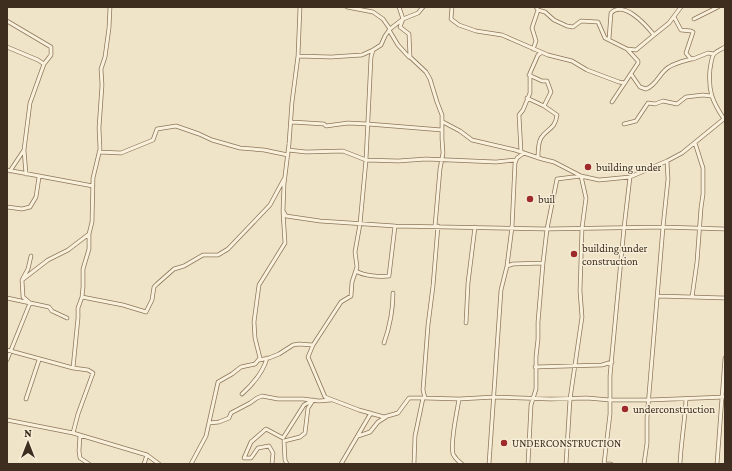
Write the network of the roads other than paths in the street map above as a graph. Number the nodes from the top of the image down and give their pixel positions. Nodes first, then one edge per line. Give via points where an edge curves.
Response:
1 (110, 7) edge
2 (300, 7) edge
3 (347, 7) edge
4 (399, 7) edge
5 (422, 7) edge
6 (452, 7) edge
7 (680, 7) edge
8 (718, 7) edge
9 (537, 8) edge
10 (620, 8) edge
11 (674, 17) junction
12 (404, 19) junction
13 (694, 19) dead end
14 (7, 21) edge
15 (390, 30) junction
16 (654, 35) junction
17 (609, 39) junction
18 (7, 47) edge
19 (725, 47) edge
20 (532, 49) junction
21 (373, 50) junction
22 (627, 50) junction
23 (541, 53) junction
24 (714, 54) junction
25 (298, 56) junction
26 (410, 58) junction
27 (691, 59) junction
28 (44, 64) junction
29 (631, 74) junction
30 (529, 75) junction
31 (625, 83) junction
32 (711, 96) junction
33 (527, 98) junction
34 (612, 102) dead end
35 (544, 106) junction
36 (724, 119) edge
37 (292, 122) junction
38 (443, 122) junction
39 (368, 124) junction
40 (624, 124) dead end
41 (442, 130) junction
42 (696, 143) junction
43 (24, 150) junction
44 (288, 150) junction
45 (99, 152) junction
46 (522, 153) junction
47 (288, 154) junction
48 (538, 158) junction
49 (366, 160) junction
50 (442, 160) junction
51 (516, 160) junction
52 (667, 161) junction
53 (9, 171) edge
54 (26, 174) junction
55 (581, 176) junction
56 (39, 177) junction
57 (285, 177) junction
58 (630, 177) junction
59 (93, 186) junction
60 (7, 207) edge
61 (283, 210) junction
62 (360, 224) junction
63 (395, 226) junction
64 (436, 226) junction
65 (474, 227) junction
66 (512, 227) junction
67 (663, 227) junction
68 (582, 228) junction
69 (624, 228) junction
70 (547, 229) junction
71 (700, 229) junction
72 (725, 229) edge
73 (89, 234) junction
74 (582, 248) junction
75 (604, 249) dead end
76 (31, 256) dead end
77 (543, 263) junction
78 (507, 266) junction
79 (356, 271) junction
80 (22, 280) junction
81 (393, 292) dead end
82 (658, 296) junction
83 (692, 297) junction
84 (7, 298) edge
85 (82, 298) junction
86 (725, 298) edge
87 (30, 303) junction
88 (67, 318) dead end
89 (466, 323) dead end
90 (384, 343) dead end
91 (314, 345) junction
92 (8, 350) edge
93 (267, 358) junction
94 (725, 358) edge
95 (7, 360) edge
96 (39, 360) junction
97 (260, 360) junction
98 (612, 362) junction
99 (575, 365) junction
100 (535, 367) junction
101 (73, 368) junction
102 (242, 394) dead end
103 (494, 397) junction
104 (723, 397) edge
105 (424, 398) junction
106 (533, 398) junction
107 (26, 399) dead end
108 (459, 399) junction
109 (570, 399) junction
110 (686, 399) junction
111 (313, 400) junction
112 (333, 400) junction
113 (610, 400) junction
114 (649, 400) junction
115 (371, 413) junction
116 (386, 417) junction
117 (7, 420) edge
118 (209, 423) junction
119 (73, 433) junction
120 (80, 435) junction
121 (358, 436) junction
122 (147, 456) junction
123 (89, 464) edge
124 (144, 464) edge
125 (159, 464) edge
126 (190, 464) edge
127 (272, 464) edge
128 (287, 464) edge
129 (341, 464) edge
130 (414, 464) edge
131 (462, 464) edge
132 (489, 464) edge
133 (528, 464) edge
134 (566, 464) edge
135 (604, 464) edge
136 (611, 464) edge
137 (644, 464) edge
138 (680, 464) edge
139 (717, 464) edge

1 - 45 street via 109,28 101,69
2 - 25 street
3 - 15 street via 373,12 383,19
4 - 12 street
5 - 12 street via 418,13
6 - 20 street via 450,16 456,23 476,31 502,35
7 - 11 street
8 - 13 street
9 - 17 street via 554,20 571,27 581,21 598,22 604,36
9 - 20 street via 532,28 536,41
10 - 16 street via 638,16
10 - 17 street via 611,13
11 - 16 street
11 - 27 street via 681,30 693,32 686,53
12 - 15 street
12 - 26 street via 400,28 408,34
14 - 28 street via 51,47 51,55
15 - 21 street via 381,45
15 - 26 street via 398,46
16 - 22 street via 636,50
17 - 22 street
18 - 28 street
19 - 24 street
20 - 23 street
21 - 25 street via 364,54 345,56
21 - 39 street
22 - 29 street via 638,61
23 - 30 street
23 - 31 street via 572,61 587,70
24 - 27 street via 708,53
24 - 32 street via 709,78
25 - 37 street
26 - 38 street via 430,79
27 - 29 street via 670,66 654,85 646,89 640,87
28 - 43 street via 30,103
29 - 31 street
30 - 33 street via 530,90
30 - 35 street via 540,81 547,81 550,87 550,95
31 - 34 street
32 - 36 street
32 - 40 street via 686,97 677,104 663,101 648,103 636,121
33 - 35 street
33 - 46 street via 519,117
35 - 48 street via 556,114 557,118 540,140
36 - 42 street
37 - 39 street via 326,126
37 - 44 street
38 - 41 street
38 - 46 street via 472,140
39 - 41 street
39 - 49 street
41 - 50 street
42 - 52 street
42 - 71 street via 703,168
43 - 53 street
43 - 54 street
44 - 47 street
44 - 49 street via 343,151
45 - 47 street via 125,152 153,140 157,129 173,126 240,148
45 - 59 street
46 - 48 street
46 - 51 street
47 - 57 street
48 - 55 street via 554,162
49 - 50 street
49 - 62 street
50 - 51 street
50 - 64 street
51 - 66 street
52 - 58 street
52 - 67 street via 668,179
53 - 54 street
54 - 56 street
55 - 58 street via 599,180
55 - 68 street via 586,198
55 - 70 street via 557,179
56 - 59 street
56 - 60 street via 36,197 30,207 22,210
57 - 61 street
57 - 85 street via 270,205 228,249 218,255 203,255 174,269 156,284 146,312
58 - 69 street
59 - 73 street
61 - 62 street via 288,217
61 - 97 street via 285,243 259,284 254,322
62 - 63 street
62 - 79 street via 355,252
63 - 64 street
63 - 79 street via 390,275 376,276
64 - 65 street
64 - 105 street via 434,286 427,331
65 - 66 street
65 - 89 street
66 - 70 street
66 - 78 street
67 - 69 street
67 - 71 street
67 - 82 street
68 - 69 street
68 - 70 street
68 - 74 street
69 - 98 street
70 - 77 street
71 - 72 street
71 - 83 street
73 - 80 street
73 - 85 street via 89,249 83,269
74 - 75 street
74 - 99 street via 582,317
76 - 80 street
77 - 78 street
77 - 100 street
78 - 103 street via 501,290
79 - 91 street via 351,296 341,302
80 - 87 street via 23,297
81 - 90 street via 390,327
82 - 83 street
82 - 114 street
83 - 86 street
84 - 87 street
85 - 101 street via 78,308
87 - 88 street via 49,307
87 - 92 street
91 - 93 street via 294,345
91 - 112 street via 308,360 324,396
92 - 95 street
92 - 96 street
93 - 97 street
93 - 102 street via 260,375
94 - 104 street
96 - 101 street
96 - 107 street
97 - 118 street via 255,364 241,367 218,382
98 - 99 street via 602,365
98 - 113 street
99 - 100 street
99 - 109 street
100 - 106 street via 536,389
101 - 119 street via 93,373
103 - 106 street
103 - 108 street
103 - 132 street
104 - 110 street
104 - 139 street
105 - 108 street
105 - 116 street via 409,398 398,413
105 - 130 street via 415,436
106 - 109 street
106 - 133 street
108 - 131 street via 453,450
109 - 113 street
109 - 134 street
110 - 114 street
110 - 138 street
111 - 112 street
111 - 118 street via 260,397 231,414 229,418
111 - 127 street via 304,405 283,438 266,429 251,442 244,458 251,458 258,448 269,446 273,453
111 - 128 street via 308,408 305,432 300,437 284,440
112 - 115 street
113 - 114 street
113 - 135 street
114 - 137 street
115 - 116 street
115 - 121 street
116 - 121 street via 370,432
117 - 119 street
118 - 126 street via 206,436
119 - 120 street
120 - 122 street
120 - 123 street via 80,458
121 - 129 street
122 - 124 street
122 - 125 street
135 - 136 street

